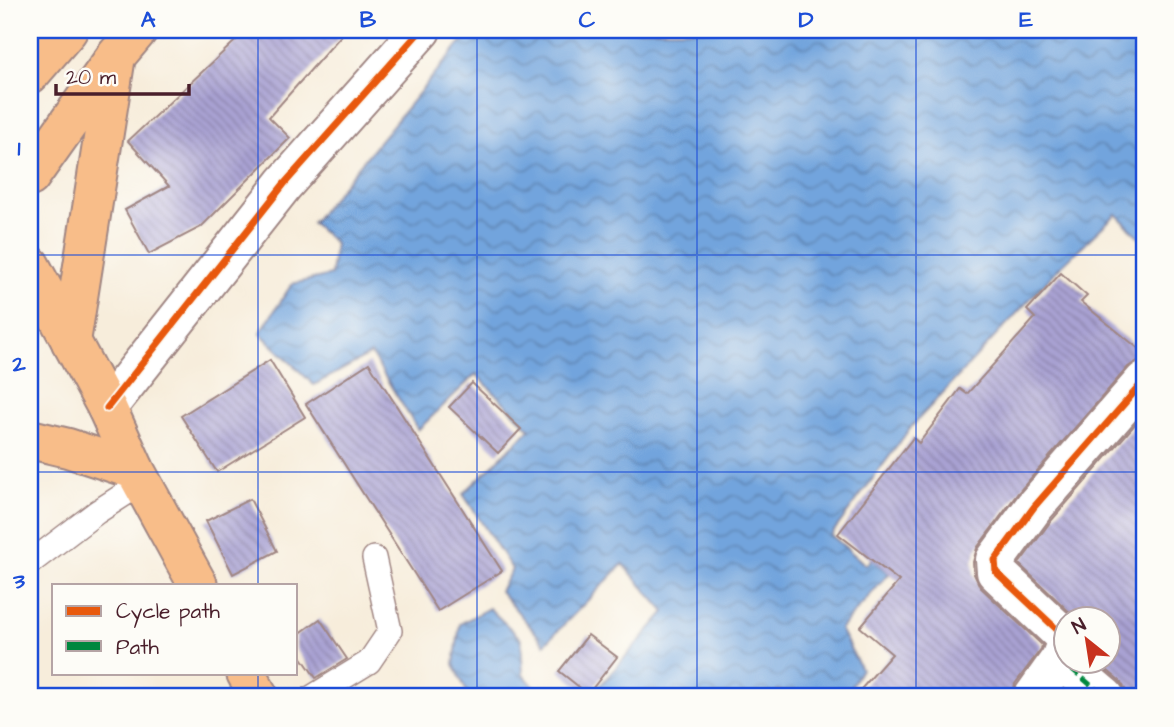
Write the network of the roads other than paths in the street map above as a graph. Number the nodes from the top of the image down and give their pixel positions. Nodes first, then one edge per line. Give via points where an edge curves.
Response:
1 (68, 30) edge
2 (421, 30) edge
3 (127, 43) edge
4 (30, 74) edge
5 (30, 177) edge
6 (30, 265) edge
7 (71, 342) junction
8 (1144, 381) edge
9 (107, 408) junction
10 (30, 439) edge
11 (138, 477) junction
12 (374, 558) dead end
13 (30, 563) edge
14 (197, 584) edge
15 (1052, 634) edge
16 (1052, 667) edge
17 (247, 674) edge
18 (1086, 674) edge
19 (259, 697) edge
20 (312, 697) edge
21 (1034, 697) edge
22 (1105, 697) edge

1 - 4 main road
2 - 9 street via 284,184
3 - 5 main road
3 - 7 main road
6 - 7 main road
7 - 9 main road
8 - 15 street via 1034,507 995,560 996,572
9 - 11 main road
10 - 11 main road via 68,448
11 - 13 lane
11 - 14 main road
12 - 20 lane via 390,631 369,662
16 - 21 street
17 - 19 main road
18 - 22 street

